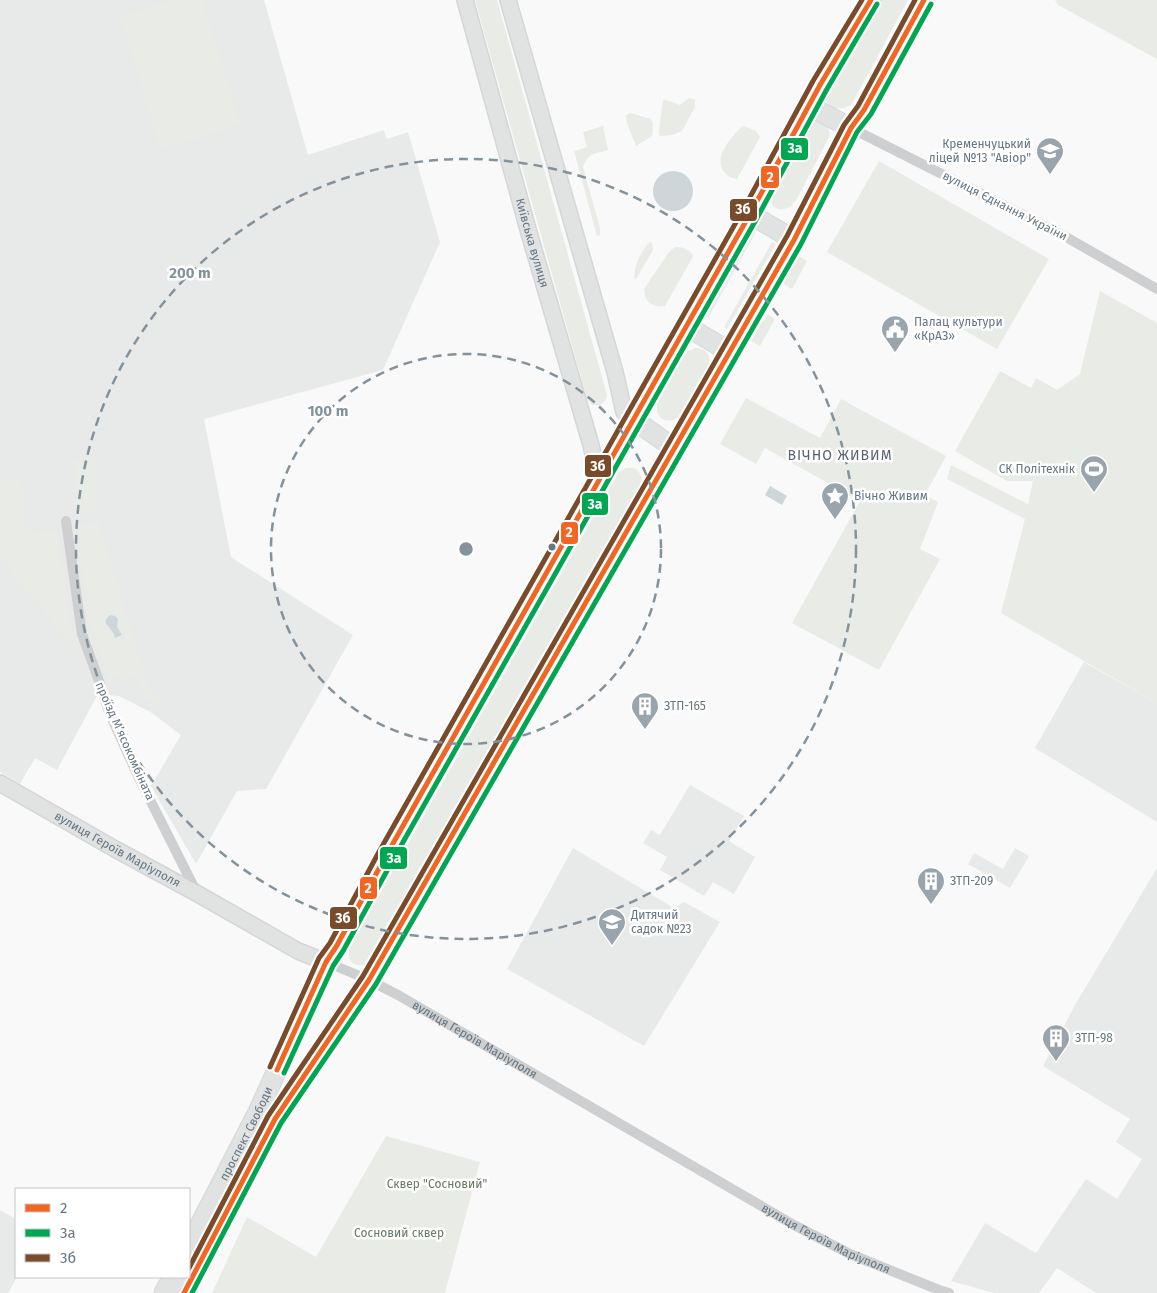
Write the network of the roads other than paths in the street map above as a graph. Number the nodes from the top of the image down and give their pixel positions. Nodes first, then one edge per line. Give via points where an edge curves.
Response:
1 (465, 0) edge
2 (508, 0) edge
3 (871, 0) edge
4 (924, 0) edge
5 (809, 106) junction
6 (851, 128) junction
7 (750, 214) junction
8 (794, 240) junction
9 (1157, 289) edge
10 (686, 326) junction
11 (730, 352) junction
12 (634, 419) junction
13 (675, 449) junction
14 (596, 488) junction
15 (66, 521) dead end
16 (0, 783) edge
17 (198, 894) junction
18 (326, 962) junction
19 (369, 980) junction
20 (190, 1244) edge
21 (172, 1278) edge
22 (164, 1293) edge
23 (184, 1293) edge
24 (949, 1293) edge

1 - 14 main road, Київська вулиця via 591,445 597,474
2 - 12 main road via 624,412
3 - 5 highway, проспект Свободи
4 - 6 highway, проспект Свободи
5 - 6 highway
5 - 7 highway, проспект Свободи
6 - 8 highway, проспект Свободи
6 - 9 street, вулиця Єднання України via 1066,237
7 - 8 highway
7 - 10 highway, проспект Свободи
8 - 11 highway, проспект Свободи
10 - 11 highway
10 - 12 highway, проспект Свободи
11 - 13 highway, проспект Свободи
12 - 13 highway
12 - 14 highway, проспект Свободи
13 - 19 highway, проспект Свободи
14 - 18 highway, проспект Свободи
15 - 17 street, проїзд Мʼясокомбіната via 82,634 103,694 138,776
16 - 17 main road, вулиця Героїв Маріуполя
17 - 18 main road, вулиця Героїв Маріуполя via 298,951
18 - 19 street, вулиця Героїв Маріуполя
18 - 20 highway, проспект Свободи via 258,1112
19 - 23 highway, проспект Свободи via 275,1119
19 - 24 street, вулиця Героїв Маріуполя via 794,1225 850,1254
21 - 22 highway

